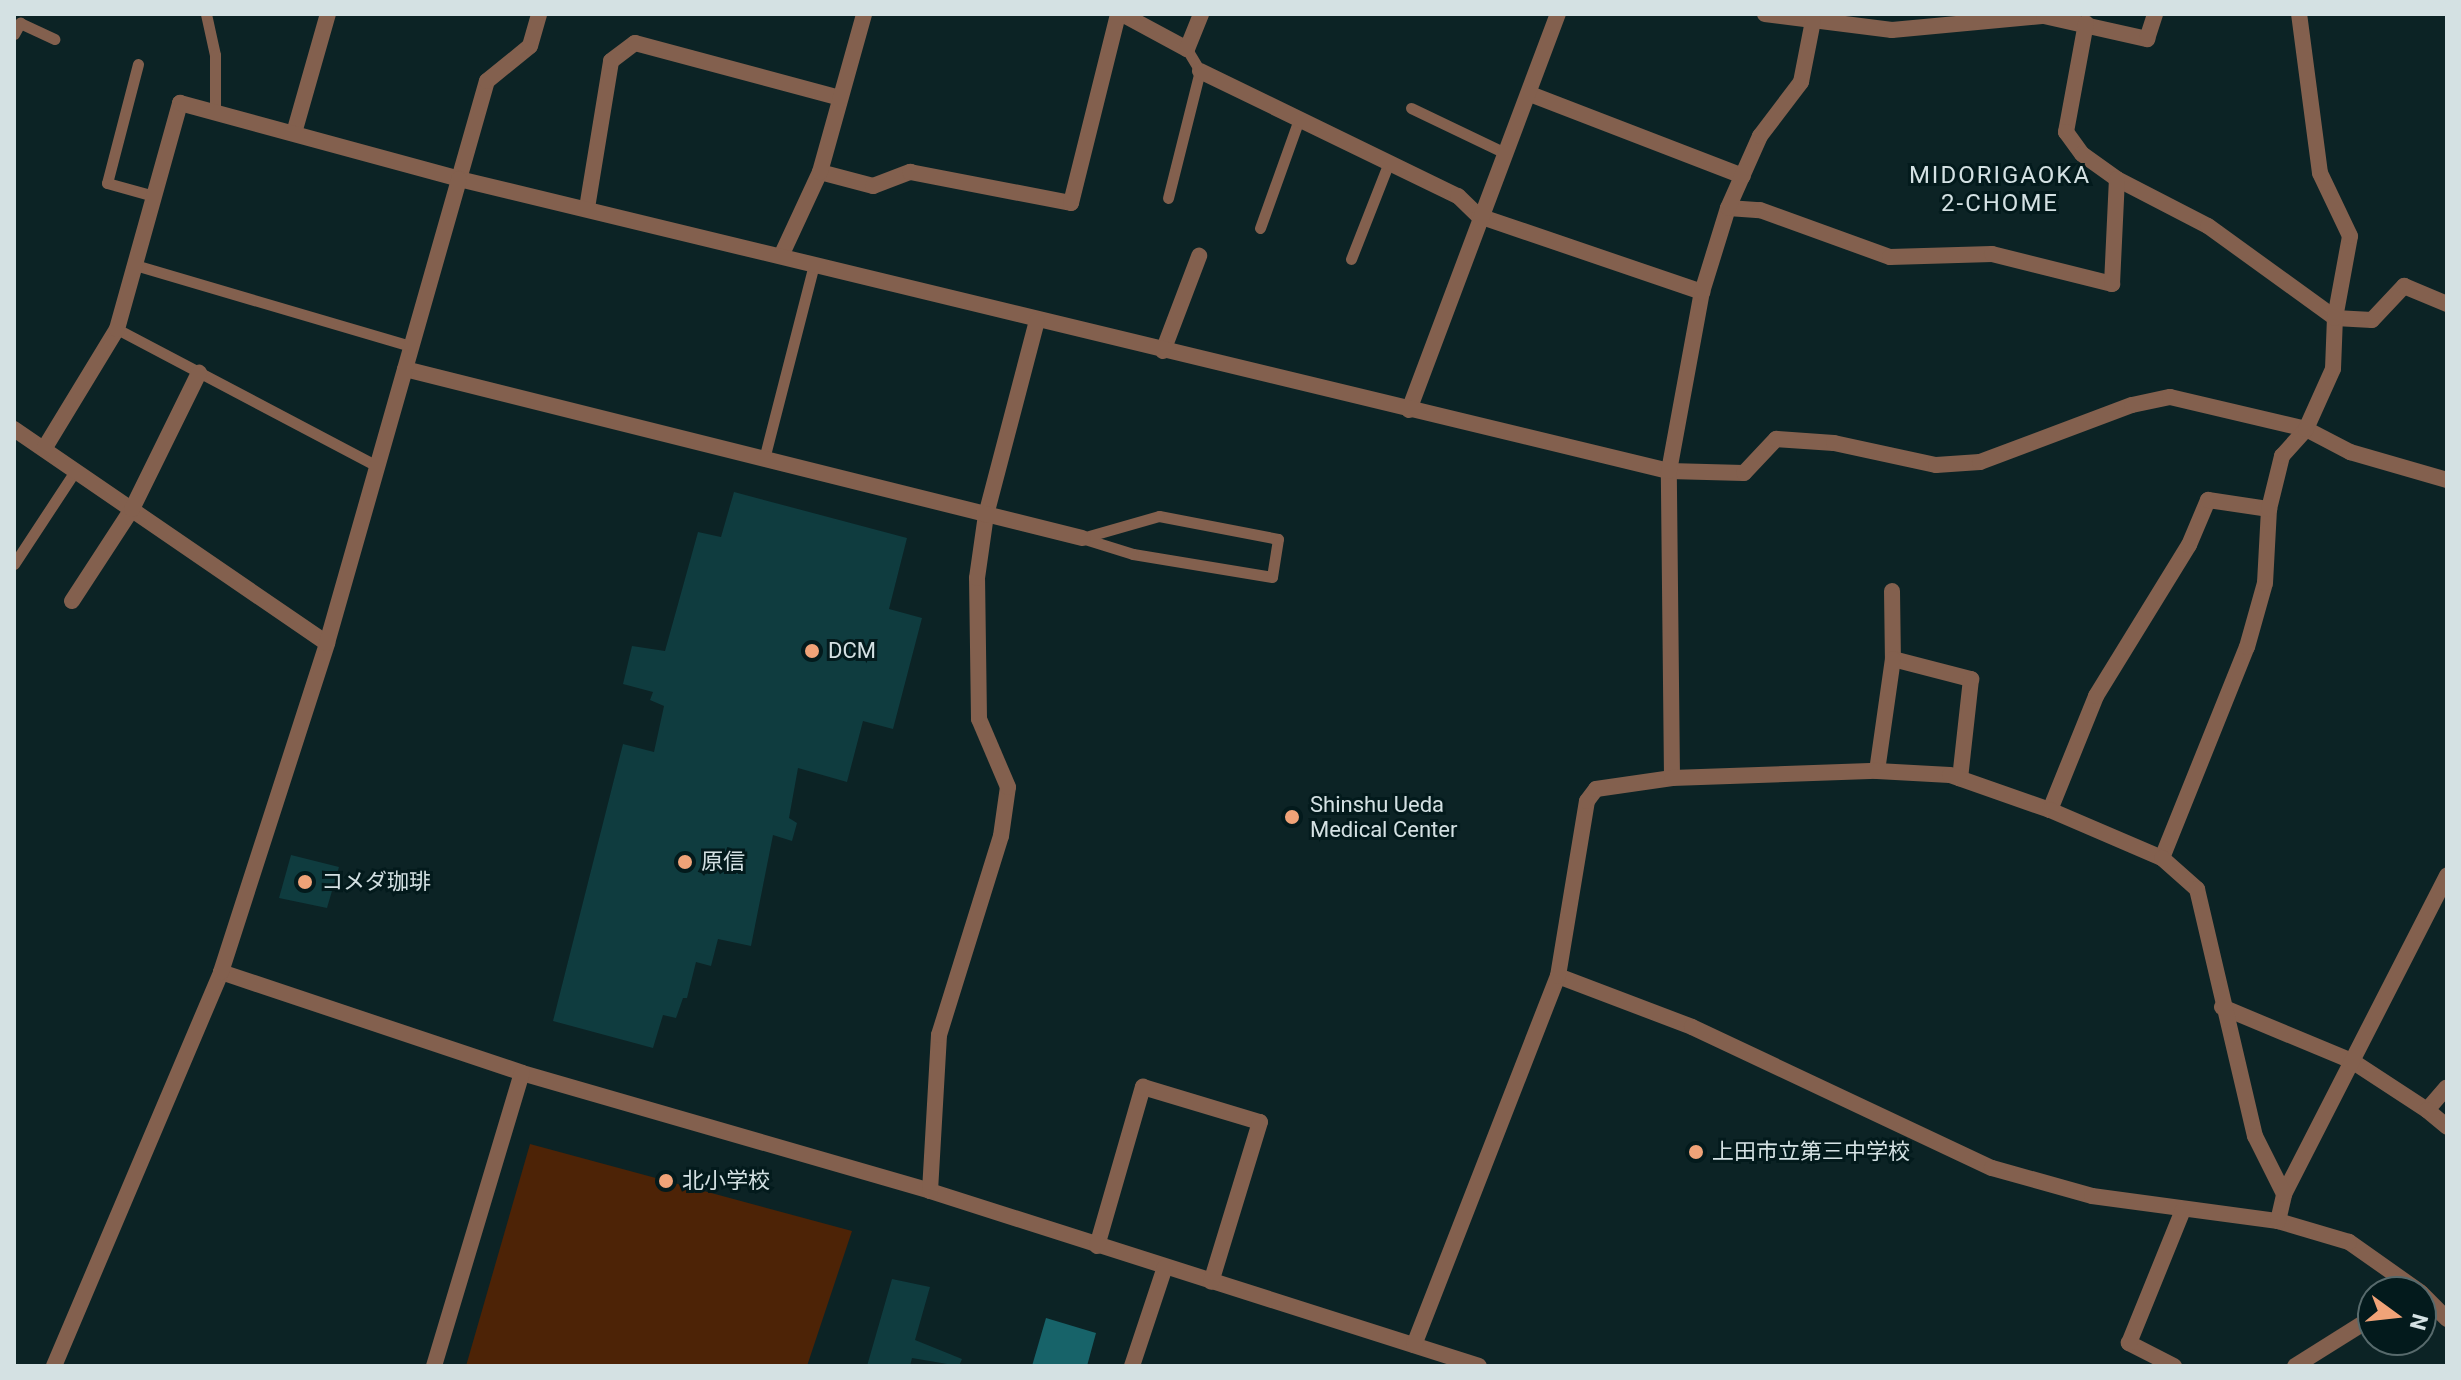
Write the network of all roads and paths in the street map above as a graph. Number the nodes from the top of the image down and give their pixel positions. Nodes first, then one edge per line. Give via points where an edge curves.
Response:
1 (206, 14) edge
2 (328, 14) edge
3 (539, 14) edge
4 (864, 14) edge
5 (1120, 14) edge
6 (1201, 14) edge
7 (1558, 14) edge
8 (1765, 14) edge
9 (2155, 14) edge
10 (2299, 14) edge
11 (1959, 19) edge
12 (1813, 21) junction
13 (2086, 23) junction
14 (14, 34) edge
15 (55, 39) dead end
16 (1187, 49) junction
17 (138, 64) dead end
18 (1200, 71) junction
19 (1530, 94) junction
20 (840, 98) junction
21 (1411, 108) dead end
22 (215, 112) junction
23 (1299, 119) junction
24 (294, 133) junction
25 (1507, 154) junction
26 (1389, 162) junction
27 (820, 172) junction
28 (1743, 176) junction
29 (459, 179) junction
30 (2117, 179) junction
31 (154, 196) junction
32 (1168, 198) dead end
33 (587, 208) junction
34 (1728, 208) junction
35 (1479, 216) junction
36 (1260, 228) dead end
37 (781, 256) junction
38 (1199, 256) dead end
39 (1351, 259) dead end
40 (814, 264) junction
41 (135, 265) junction
42 (1702, 292) junction
43 (2447, 304) edge
44 (2335, 318) junction
45 (1037, 321) junction
46 (117, 329) junction
47 (411, 346) junction
48 (1163, 351) junction
49 (405, 369) junction
50 (199, 373) junction
51 (1409, 410) junction
52 (14, 429) edge
53 (2306, 429) junction
54 (44, 449) junction
55 (764, 459) junction
56 (377, 466) junction
57 (75, 471) junction
58 (1669, 471) junction
59 (2447, 480) edge
60 (132, 509) junction
61 (2269, 509) junction
62 (986, 515) junction
63 (1082, 538) junction
64 (14, 564) edge
65 (1892, 591) dead end
66 (72, 601) dead end
67 (327, 643) junction
68 (1893, 659) junction
69 (1877, 771) junction
70 (1672, 778) junction
71 (1960, 778) junction
72 (2050, 810) junction
73 (2162, 858) junction
74 (2447, 875) edge
75 (221, 972) junction
76 (1558, 976) junction
77 (2222, 1007) junction
78 (2352, 1061) junction
79 (522, 1073) junction
80 (2447, 1087) edge
81 (2427, 1110) junction
82 (2447, 1127) edge
83 (930, 1191) junction
84 (2284, 1194) junction
85 (2183, 1210) junction
86 (2278, 1221) junction
87 (1097, 1246) junction
88 (1165, 1267) junction
89 (2396, 1276) edge
90 (1211, 1282) junction
91 (2357, 1327) edge
92 (1414, 1345) junction
93 (54, 1366) edge
94 (434, 1366) edge
95 (1132, 1366) edge
96 (1479, 1366) edge
97 (2174, 1366) edge
98 (2295, 1366) edge

1 - 22 lane via 215,55
2 - 24 street
3 - 29 street via 530,46 487,81
4 - 20 street
5 - 16 street
5 - 27 street via 1071,203 910,172 873,186
6 - 16 street
7 - 19 street
8 - 12 street
9 - 13 street via 2147,39
10 - 44 street via 2320,173 2350,236
11 - 12 street via 1892,30
11 - 13 street via 2044,16
12 - 28 street via 1801,82 1760,136
13 - 30 street via 2066,132 2082,154
14 - 15 lane via 20,23
16 - 18 lane
17 - 31 lane via 107,183
18 - 23 street
18 - 32 lane
19 - 25 street
19 - 28 street
20 - 27 street
20 - 33 street via 635,43 611,61
21 - 25 lane
22 - 24 street
22 - 31 street via 180,103
23 - 26 street
23 - 36 lane
24 - 29 street
25 - 35 street
26 - 35 street via 1458,196
26 - 39 lane
27 - 37 street
28 - 34 street
29 - 33 street
29 - 47 street
30 - 34 street via 2112,284 1992,254 1890,257 1760,210
30 - 44 street via 2208,226
31 - 41 street
33 - 37 street
34 - 42 street
35 - 42 street
35 - 51 street
37 - 40 street
38 - 48 street
40 - 45 street
40 - 55 lane
41 - 46 street
41 - 47 lane
42 - 58 street
43 - 44 street via 2404,286 2372,320
44 - 53 street via 2333,369
45 - 48 street
45 - 62 street
46 - 50 lane
46 - 54 street
47 - 49 street
48 - 51 street
49 - 55 street
49 - 56 street
50 - 56 lane
50 - 60 street
51 - 58 street
52 - 54 street
53 - 58 street via 2170,397 2132,405 1980,462 1936,465 1834,443 1776,439 1744,473
53 - 59 street via 2350,452
53 - 61 street via 2282,456
54 - 57 street
55 - 62 street
56 - 67 street
57 - 60 street
57 - 64 lane
58 - 70 street
60 - 66 street
60 - 67 street
61 - 72 street via 2208,500 2189,545 2096,696
61 - 73 street via 2265,583 2247,647
62 - 63 street
62 - 83 street via 975,634 979,719 1008,787 1001,836 939,1035
63 - 63 lane via 1159,516 1278,539 1272,577 1133,554
65 - 68 street
67 - 75 street
68 - 69 street
68 - 71 street via 1971,679
69 - 70 street
69 - 71 street
70 - 76 street via 1596,789 1587,801
71 - 72 street
72 - 73 street
73 - 77 street via 2197,889
74 - 78 street
75 - 79 street
75 - 93 street
76 - 85 street via 1692,1027 1992,1168 2052,1188
76 - 92 street
77 - 78 street
77 - 84 street via 2255,1136
78 - 81 street
78 - 84 street
79 - 83 street
79 - 94 street
80 - 81 street
81 - 82 street
83 - 87 street
84 - 86 street
85 - 86 street
85 - 97 street via 2129,1343
86 - 89 street via 2349,1242
87 - 88 street
87 - 90 street via 1143,1087 1260,1122
88 - 90 street
88 - 95 street
90 - 92 street
91 - 98 street
92 - 96 street

